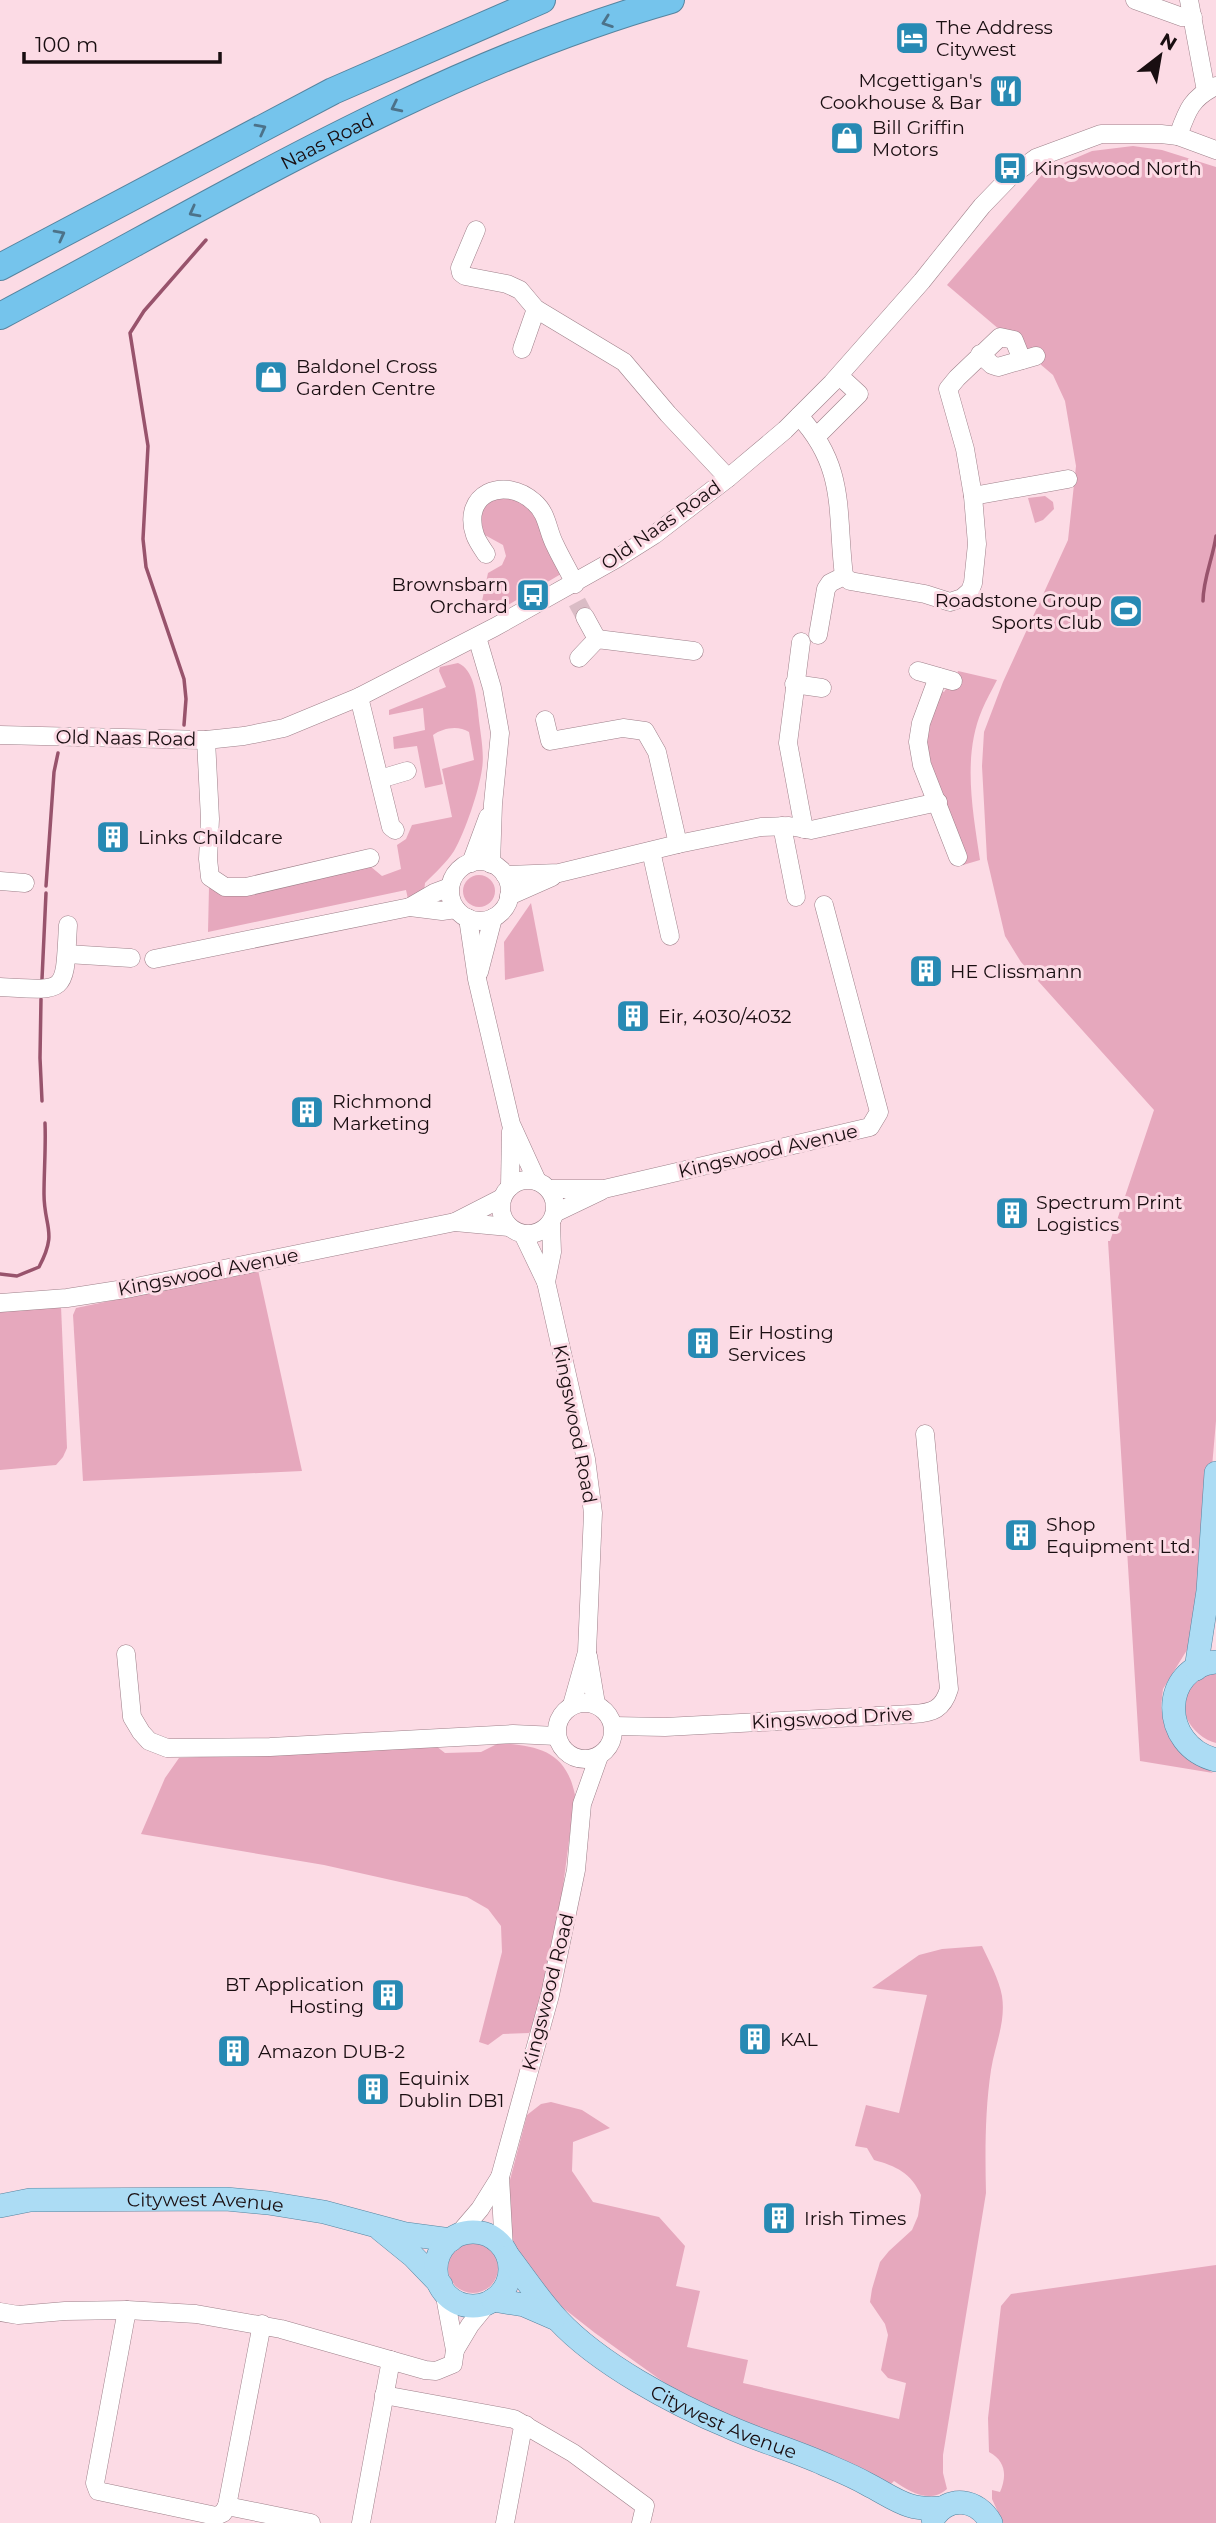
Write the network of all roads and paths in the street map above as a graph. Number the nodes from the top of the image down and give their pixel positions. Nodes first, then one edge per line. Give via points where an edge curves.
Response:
1 (505, 0) edge
2 (542, 0) edge
3 (671, 0) edge
4 (1135, 0) edge
5 (1191, 8) edge
6 (1211, 88) edge
7 (332, 91) junction
8 (1178, 136) junction
9 (1216, 150) edge
10 (476, 230) dead end
11 (0, 267) edge
12 (536, 309) junction
13 (0, 316) edge
14 (522, 349) dead end
15 (981, 354) junction
16 (846, 382) dead end
17 (799, 416) junction
18 (816, 437) junction
19 (728, 478) junction
20 (1068, 479) dead end
21 (973, 496) junction
22 (486, 554) dead end
23 (844, 576) junction
24 (573, 591) junction
25 (585, 617) tunnel mouth
26 (818, 635) dead end
27 (477, 637) junction
28 (597, 639) junction
29 (801, 642) dead end
30 (694, 651) dead end
31 (579, 658) dead end
32 (918, 671) dead end
33 (794, 684) junction
34 (822, 688) dead end
35 (359, 697) junction
36 (545, 720) dead end
37 (0, 736) edge
38 (206, 740) junction
39 (407, 771) dead end
40 (380, 779) junction
41 (938, 802) junction
42 (493, 804) junction
43 (782, 826) junction
44 (395, 830) dead end
45 (804, 830) junction
46 (678, 844) junction
47 (651, 851) junction
48 (958, 857) dead end
49 (370, 858) dead end
50 (471, 863) junction
51 (498, 869) junction
52 (559, 873) junction
53 (0, 881) edge
54 (25, 883) dead end
55 (450, 887) junction
56 (509, 896) junction
57 (796, 897) dead end
58 (824, 905) dead end
59 (410, 907) junction
60 (462, 914) junction
61 (493, 918) junction
62 (68, 925) dead end
63 (670, 936) dead end
64 (67, 954) junction
65 (131, 958) dead end
66 (154, 959) dead end
67 (477, 979) junction
68 (0, 987) edge
69 (511, 1124) junction
70 (543, 1185) junction
71 (604, 1189) junction
72 (506, 1192) junction
73 (553, 1219) junction
74 (455, 1223) junction
75 (516, 1231) junction
76 (546, 1282) junction
77 (0, 1303) edge
78 (925, 1434) dead end
79 (1216, 1473) edge
80 (587, 1652) junction
81 (126, 1654) dead end
82 (1206, 1665) edge
83 (596, 1704) junction
84 (572, 1705) junction
85 (613, 1726) junction
86 (557, 1736) junction
87 (599, 1756) junction
88 (573, 1757) junction
89 (1215, 1761) edge
90 (582, 1804) junction
91 (500, 2177) junction
92 (0, 2195) edge
93 (30, 2200) junction
94 (0, 2206) edge
95 (377, 2227) junction
96 (454, 2238) junction
97 (507, 2253) junction
98 (442, 2288) junction
99 (490, 2301) junction
100 (127, 2310) junction
101 (0, 2312) edge
102 (557, 2320) junction
103 (261, 2325) junction
104 (455, 2350) junction
105 (391, 2360) junction
106 (384, 2395) junction
107 (526, 2425) junction
108 (903, 2505) junction
109 (228, 2506) junction
110 (936, 2516) edge
111 (311, 2523) edge
112 (361, 2523) edge
113 (505, 2523) edge
114 (641, 2523) edge
115 (919, 2523) edge
116 (990, 2523) edge

1 - 7 highway
2 - 7 highway
3 -> 13 highway, Naas Road via 528,50 426,93 342,133
4 - 5 street via 1182,17
5 - 6 street
6 - 8 street via 1187,111
11 -> 7 highway
8 - 9 street, Old Naas Road
8 - 17 street, Old Naas Road via 1101,134 1036,158 1011,176
10 - 12 street via 461,273 520,289
12 - 14 street
12 - 19 street via 624,362
15 - 15 street via 998,367 1029,358 1007,337 1000,337
15 - 21 street via 948,389
16 - 18 street via 859,394
17 - 18 street
17 - 19 street, Old Naas Road
18 - 23 street via 839,497
19 - 24 street, Old Naas Road
20 - 21 street
21 - 23 street via 973,583 962,598 950,602
22 - 24 street via 474,534 475,508 487,491 497,488 519,493 532,500 549,524
23 - 26 street via 827,589
24 - 27 street, Old Naas Road
25 - 28 street
27 - 35 street, Old Naas Road
27 - 42 street via 500,733
28 - 30 street
28 - 31 street
29 - 33 street
32 - 41 street via 946,679 921,723 918,742
33 - 34 street
33 - 45 street via 788,743
35 - 38 street, Old Naas Road via 284,728
35 - 40 street
36 - 46 street via 550,741 623,727 645,731 657,752
37 - 38 street, Old Naas Road
38 - 49 street via 210,877 225,887 246,887
39 - 40 street
40 - 44 street
41 - 45 street
41 - 48 street
42 - 50 street
42 - 51 street
43 - 45 street
43 - 46 street
43 - 57 street
46 - 47 street
47 - 52 street
47 - 63 street
50 - 51 street
50 - 55 street via 457,872
51 - 52 street
51 - 56 street
52 - 56 street
53 - 54 street
55 - 59 street
55 - 60 street
56 - 61 street
58 - 71 street, Kingswood Avenue via 879,1112 870,1127
59 - 60 street
59 - 66 street
60 - 61 street via 476,920
60 - 67 street
61 - 67 street
62 - 64 street
64 - 65 street
64 - 68 street via 60,984 49,990
67 - 69 street
69 - 70 street
69 - 72 street
70 - 71 street, Kingswood Avenue
70 - 72 street via 523,1180
70 - 73 street via 555,1199
71 - 73 street, Kingswood Avenue
72 - 74 street, Kingswood Avenue
72 - 75 street via 503,1217
73 - 75 street via 537,1234
73 - 76 street, Kingswood Road
74 - 75 street, Kingswood Avenue
74 - 77 street, Kingswood Avenue via 131,1288
75 - 76 street, Kingswood Road
76 - 80 street, Kingswood Road via 586,1459 593,1513
78 - 85 street, Kingswood Drive via 950,1689 940,1707 931,1713
79 - 82 main road
80 - 83 street, Kingswood Road
80 - 84 street, Kingswood Road
81 - 86 street via 132,1717 149,1741 167,1748
82 - 89 main road via 1184,1680 1175,1695 1173,1712 1185,1743
83 - 84 street
83 - 85 street
84 - 86 street via 559,1718
85 - 87 street via 611,1743
86 - 88 street
87 - 88 street
87 - 90 street, Kingswood Road
88 - 90 street, Kingswood Road
90 - 91 street, Kingswood Road via 576,1870 558,1959
91 - 96 street, Kingswood Road
91 - 97 street, Kingswood Road
92 - 93 main road, Citywest Avenue
93 - 94 main road, Citywest Avenue
93 - 95 main road, Citywest Avenue via 226,2199 296,2207
95 - 96 main road, Citywest Avenue
95 - 98 main road, Citywest Avenue
96 - 97 main road via 484,2234
96 - 98 main road via 438,2258 436,2270
97 - 99 main road via 510,2272 506,2286
97 - 102 main road, Citywest Avenue
98 - 99 main road via 463,2304
98 - 104 street
99 - 102 main road, Citywest Avenue via 524,2305
99 - 104 street
100 - 101 street
100 - 103 street via 196,2314
100 - 109 street via 94,2483 98,2491 216,2516
102 - 108 main road, Citywest Avenue via 616,2367 667,2396 729,2427 817,2460
103 - 105 street
103 - 109 street
104 - 105 street via 453,2364 436,2371
105 - 106 street
106 - 107 street
106 - 112 street
107 - 113 street
107 - 114 street via 645,2506
108 - 110 main road, Citywest Avenue
108 - 115 main road, Citywest Avenue
109 - 111 street
110 - 116 main road, Citywest Avenue via 950,2503 970,2503

